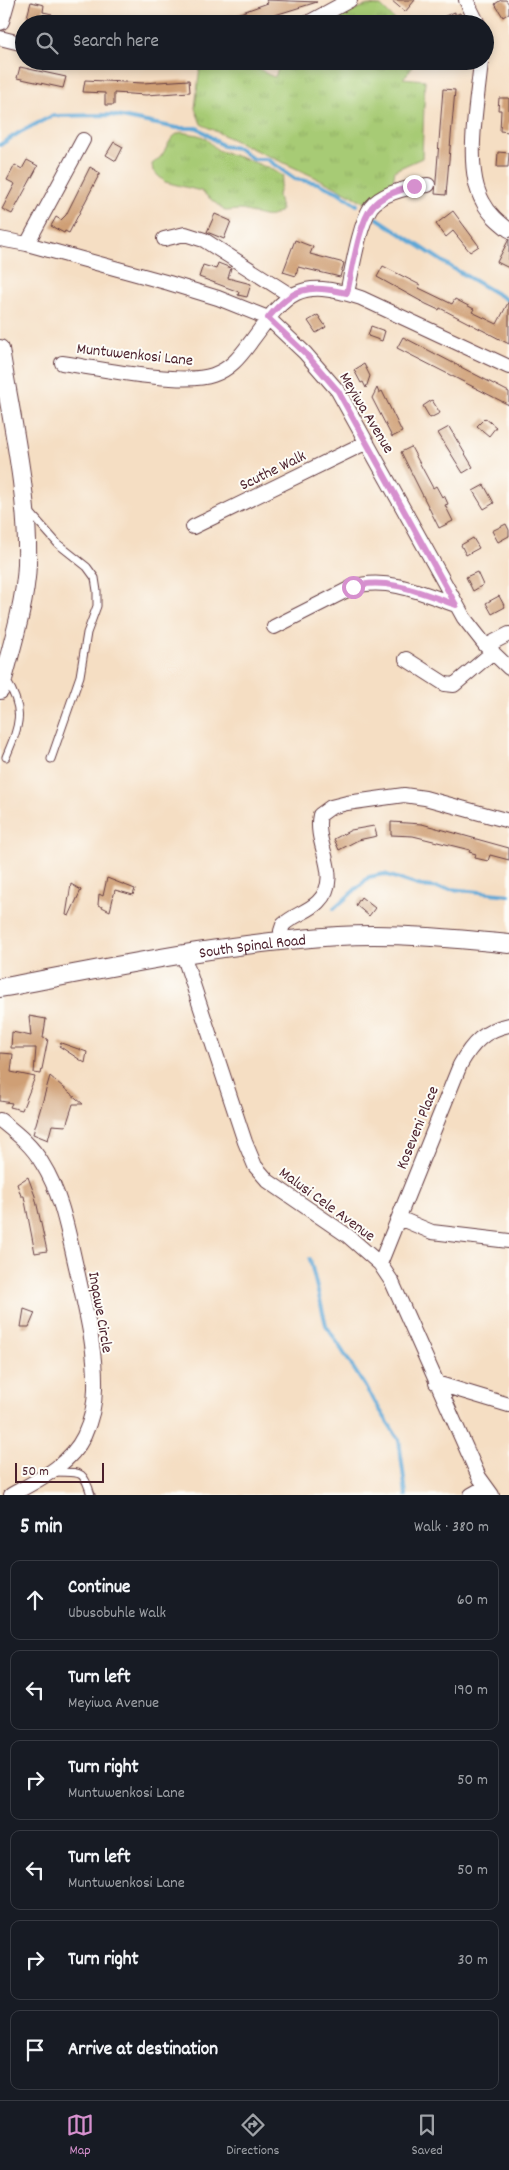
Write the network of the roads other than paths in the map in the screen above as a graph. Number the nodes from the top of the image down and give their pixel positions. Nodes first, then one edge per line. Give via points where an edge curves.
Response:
1 (6, 0) edge
2 (350, 0) edge
3 (466, 0) edge
4 (322, 15) edge
5 (474, 15) edge
6 (0, 21) edge
7 (0, 38) edge
8 (15, 42) edge
9 (480, 70) edge
10 (82, 140) dead end
11 (428, 185) dead end
12 (509, 230) edge
13 (0, 239) edge
14 (164, 239) dead end
15 (27, 244) junction
16 (347, 293) junction
17 (290, 296) junction
18 (268, 318) junction
19 (0, 349) edge
20 (62, 363) dead end
21 (509, 367) edge
22 (367, 442) junction
23 (24, 506) junction
24 (192, 527) dead end
25 (456, 605) junction
26 (274, 626) dead end
27 (509, 634) edge
28 (490, 649) junction
29 (406, 659) dead end
30 (509, 668) edge
31 (2, 683) edge
32 (6, 757) dead end
33 (51, 759) dead end
34 (509, 821) edge
35 (283, 941) junction
36 (509, 944) edge
37 (183, 954) junction
38 (0, 988) edge
39 (509, 1025) edge
40 (0, 1120) edge
41 (399, 1218) junction
42 (509, 1241) edge
43 (380, 1264) junction
44 (436, 1384) junction
45 (509, 1405) edge
46 (51, 1472) junction
47 (488, 1491) edge
48 (11, 1495) edge
49 (92, 1495) edge
50 (471, 1495) edge

1 - 6 street
2 - 4 street
3 - 5 street
7 - 8 street
9 - 12 street via 474,139 475,180 488,211
10 - 15 street
11 - 16 street via 403,190 372,206
13 - 15 street, Meyiwa Avenue
14 - 17 street via 185,234 204,240
15 - 18 street, Meyiwa Avenue via 218,298
16 - 17 street, Muntuwenkosi Lane via 315,288
16 - 21 street, Muntuwenkosi Lane
17 - 18 street, Muntuwenkosi Lane
18 - 20 street, Muntuwenkosi Lane via 239,359 211,376 175,378
18 - 22 street, Meyiwa Avenue via 338,391
19 - 23 street
22 - 24 street, Scuthe Walk
22 - 25 street, Meyiwa Avenue
23 - 31 street via 27,541 25,587
23 - 33 lane via 58,544 87,567 95,578 97,591 97,606 87,633 80,676
25 - 26 street via 391,585 365,583
25 - 28 street, Meyiwa Avenue via 469,626
27 - 28 street
28 - 29 street via 467,676 454,685 445,684
28 - 30 street, Meyiwa Avenue
31 - 32 lane via 14,693 19,717
34 - 35 street via 404,795 347,803 325,810 320,815 318,831 328,866 329,885 319,902 283,925
35 - 36 street, South Spinal Road via 339,936 425,935
35 - 37 street, South Spinal Road
37 - 38 street, South Spinal Road
37 - 43 street, Malusi Cele Avenue via 255,1166 268,1181 348,1236
39 - 41 street, Koseveni Place via 490,1031 468,1050
40 - 46 street, Inqawe Circle via 33,1150 50,1177 60,1204 91,1334 95,1387 93,1410 83,1437 71,1454
41 - 42 street via 432,1232
41 - 43 street, Koseveni Place
43 - 44 street, Malusi Cele Avenue via 392,1282
44 - 45 street
44 - 47 street, Malusi Cele Avenue
46 - 48 street, Inqawe Circle
46 - 49 lane via 82,1474
47 - 50 street

